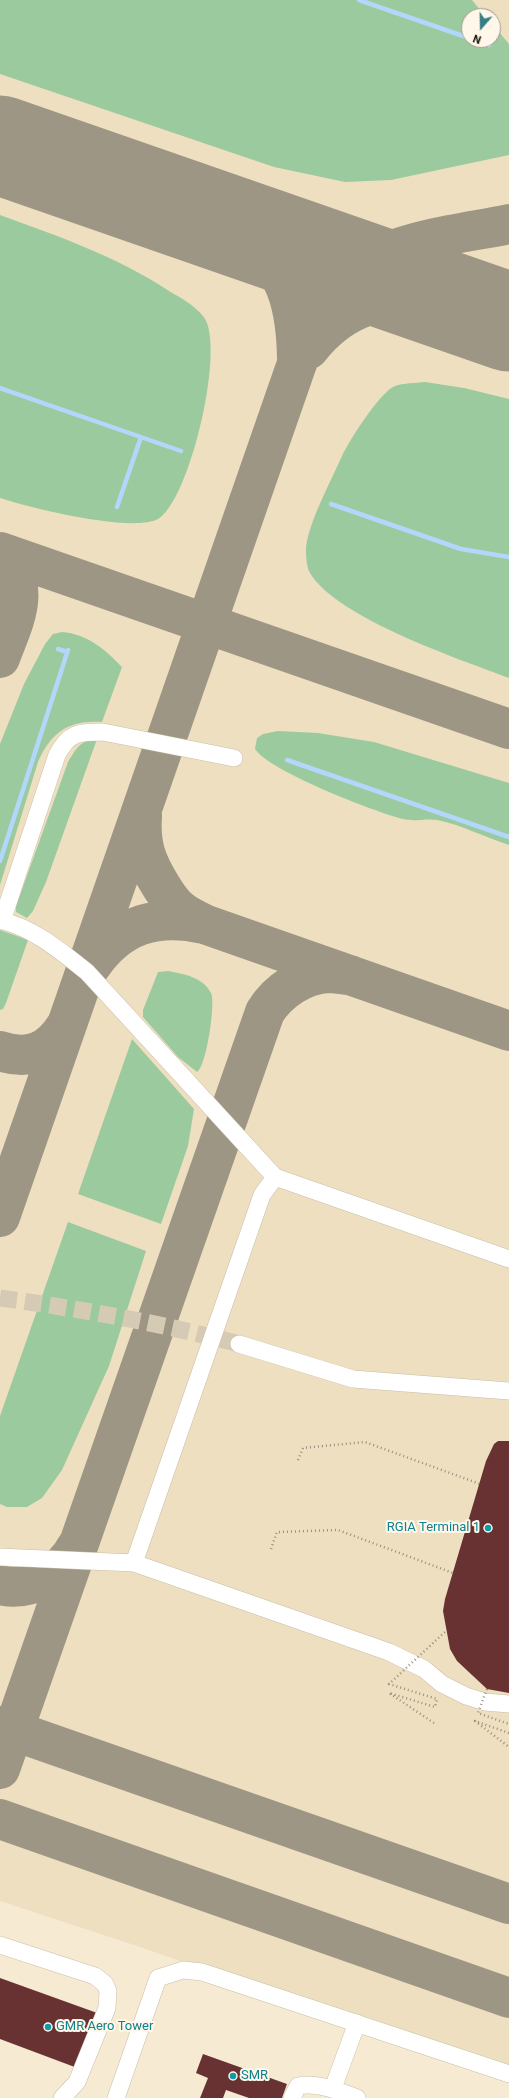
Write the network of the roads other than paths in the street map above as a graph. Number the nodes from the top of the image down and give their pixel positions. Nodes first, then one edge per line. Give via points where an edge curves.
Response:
1 (234, 758) dead end
2 (1, 920) edge
3 (275, 1176) junction
4 (509, 1259) edge
5 (239, 1344) tunnel mouth
6 (509, 1391) edge
7 (0, 1557) edge
8 (134, 1563) junction
9 (509, 1704) edge
10 (0, 1945) edge
11 (357, 2023) junction
12 (509, 2074) edge
13 (333, 2088) junction
14 (62, 2098) edge
15 (116, 2098) edge
16 (292, 2098) edge
17 (358, 2098) edge

1 - 2 lane via 103,732 82,732 71,736 63,743 57,755
2 - 3 lane via 32,931 62,950 87,972
3 - 4 lane
3 - 8 lane via 262,1195
5 - 6 lane via 353,1379
7 - 8 lane
8 - 9 lane via 389,1652 424,1669 442,1684 466,1696 485,1702
10 - 14 lane via 95,1976 105,1984 108,1991 107,2008 77,2082
11 - 12 lane
11 - 13 lane
11 - 15 lane via 202,1972 183,1970 158,1978
13 - 16 lane via 298,2086
13 - 17 lane

